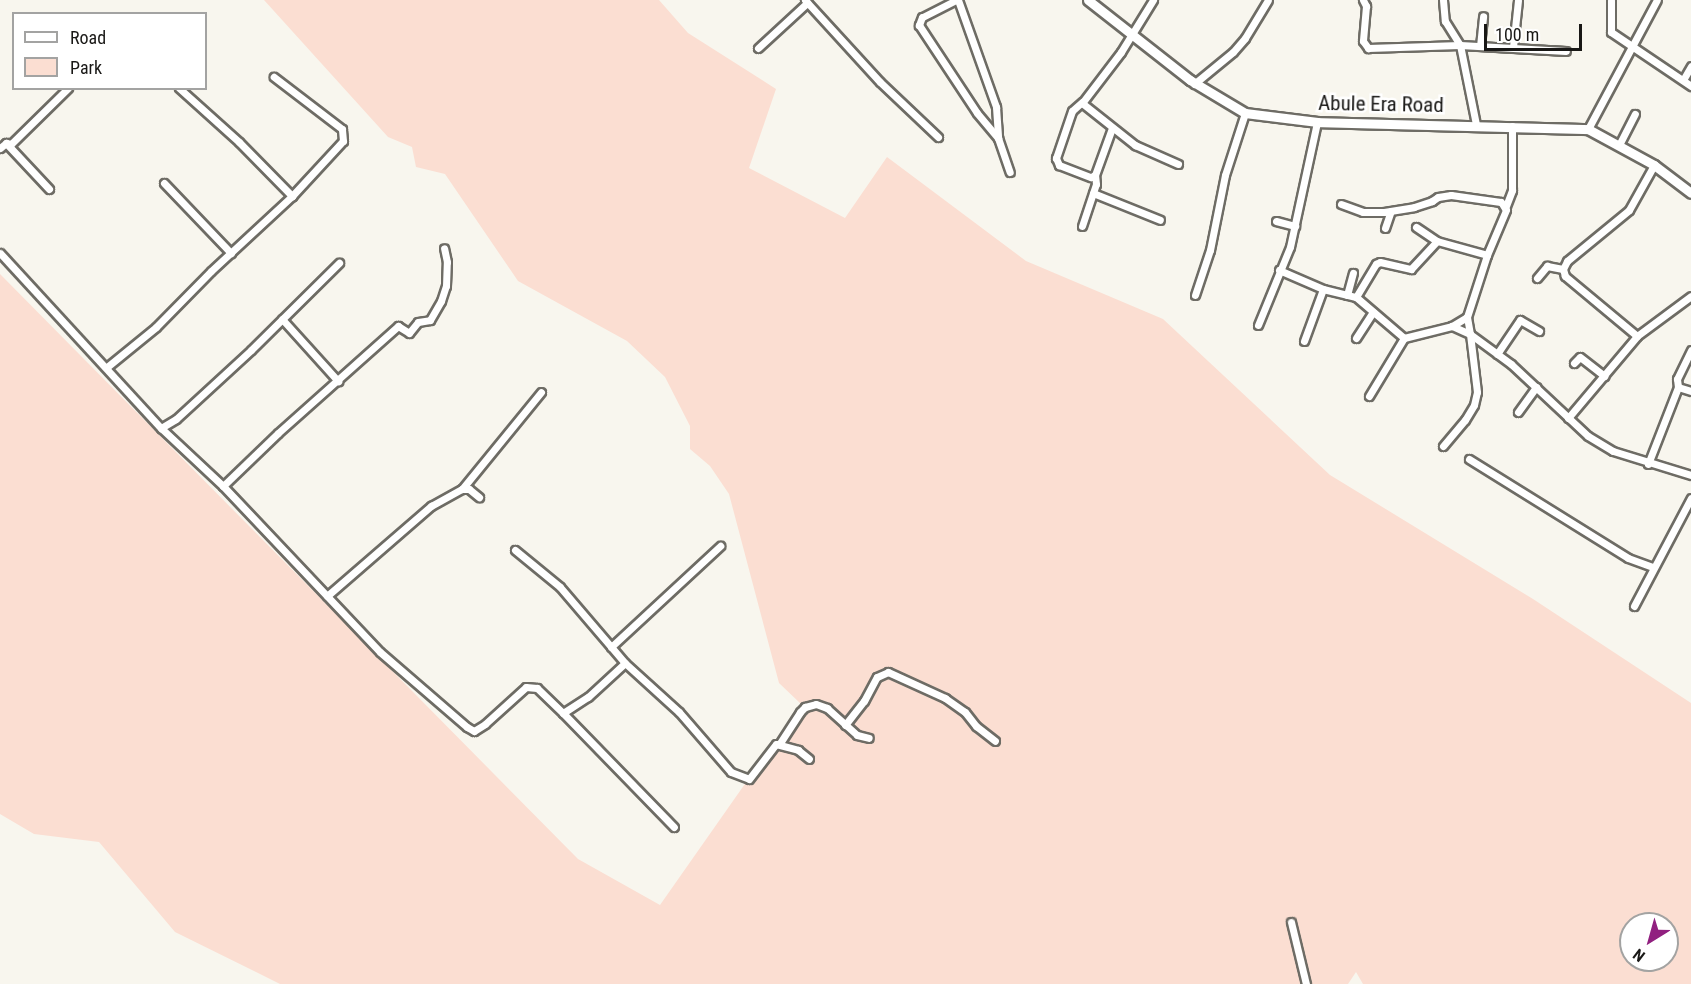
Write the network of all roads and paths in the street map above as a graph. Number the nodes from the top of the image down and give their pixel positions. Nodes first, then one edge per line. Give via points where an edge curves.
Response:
1 (957, 0) edge
2 (1088, 0) edge
3 (1153, 0) edge
4 (1268, 0) edge
5 (1363, 0) edge
6 (1443, 0) edge
7 (1518, 0) edge
8 (1611, 0) edge
9 (1657, 0) edge
10 (806, 1) edge
11 (1483, 16) dead end
12 (1131, 33) junction
13 (1460, 45) junction
14 (1480, 46) junction
15 (1513, 47) junction
16 (1632, 47) junction
17 (759, 48) dead end
18 (1566, 51) dead end
19 (1691, 66) edge
20 (274, 77) dead end
21 (1683, 80) junction
22 (1194, 84) junction
23 (1691, 86) edge
24 (66, 90) edge
25 (181, 90) edge
26 (1082, 102) junction
27 (1245, 113) junction
28 (1635, 114) dead end
29 (1317, 122) junction
30 (1476, 124) junction
31 (1512, 126) junction
32 (1112, 128) junction
33 (1588, 129) junction
34 (938, 137) dead end
35 (998, 138) junction
36 (3, 145) edge
37 (1619, 145) junction
38 (1178, 164) dead end
39 (1654, 165) junction
40 (1010, 172) dead end
41 (1095, 175) junction
42 (164, 183) dead end
43 (49, 189) dead end
44 (1093, 193) junction
45 (1691, 193) edge
46 (292, 196) junction
47 (1341, 204) dead end
48 (1506, 206) junction
49 (1391, 211) junction
50 (1160, 220) dead end
51 (1276, 221) dead end
52 (1082, 226) dead end
53 (1295, 226) junction
54 (1416, 227) dead end
55 (1385, 228) dead end
56 (1437, 241) junction
57 (444, 248) dead end
58 (0, 253) edge
59 (231, 253) junction
60 (1487, 255) junction
61 (339, 263) dead end
62 (1563, 269) junction
63 (1279, 270) junction
64 (1353, 273) dead end
65 (1537, 278) dead end
66 (1323, 289) junction
67 (1196, 295) dead end
68 (1347, 295) junction
69 (1691, 296) edge
70 (1356, 297) junction
71 (1373, 312) junction
72 (1467, 318) junction
73 (282, 319) junction
74 (1258, 325) dead end
75 (1452, 326) junction
76 (1539, 331) dead end
77 (1470, 334) junction
78 (1637, 336) junction
79 (1356, 338) dead end
80 (1404, 338) junction
81 (1304, 341) dead end
82 (1691, 350) edge
83 (1497, 354) junction
84 (1574, 363) dead end
85 (106, 367) junction
86 (1604, 376) junction
87 (338, 381) junction
88 (1536, 387) junction
89 (1678, 387) junction
90 (1691, 391) edge
91 (541, 392) dead end
92 (1369, 396) dead end
93 (1518, 411) dead end
94 (1568, 418) junction
95 (161, 428) junction
96 (1443, 446) dead end
97 (1469, 459) dead end
98 (1648, 464) junction
99 (1691, 476) edge
100 (223, 486) junction
101 (462, 489) junction
102 (479, 497) dead end
103 (1691, 498) edge
104 (720, 546) dead end
105 (515, 550) dead end
106 (1653, 567) junction
107 (327, 596) junction
108 (1634, 606) dead end
109 (611, 647) junction
110 (625, 663) junction
111 (563, 713) junction
112 (845, 726) junction
113 (869, 738) dead end
114 (995, 741) dead end
115 (780, 743) junction
116 (809, 759) dead end
117 (674, 827) dead end
118 (1291, 922) dead end
119 (1306, 984) edge

1 - 35 street via 996,108
1 - 35 street via 922,17 919,25
2 - 12 street, Abule Era Road
3 - 12 street
4 - 22 street via 1233,52
5 - 13 street via 1363,41 1368,48
6 - 13 street via 1445,21
7 - 15 street
8 - 16 street via 1611,32
9 - 16 street
10 - 17 street
10 - 34 street via 880,82
11 - 14 street
12 - 22 street, Abule Era Road
12 - 26 street
13 - 14 street
13 - 30 street
14 - 15 street
15 - 18 street
16 - 21 street
16 - 33 street
19 - 21 street
20 - 46 street via 344,134 333,153
21 - 23 street
22 - 27 street, Abule Era Road
24 - 36 street via 11,144
25 - 46 street
26 - 32 street
26 - 41 street via 1071,111 1056,162 1064,168
27 - 29 street, Abule Era Road
27 - 67 street via 1225,175 1210,250
28 - 37 street
29 - 30 street, Abule Era Road
29 - 53 street
30 - 31 street, Abule Era Road
31 - 33 street, Abule Era Road
31 - 48 street via 1512,190
32 - 38 street via 1135,145
32 - 41 street
33 - 37 street, Abule Era Road
35 - 40 street
36 - 43 street
37 - 39 street, Abule Era Road
39 - 45 street, Abule Era Road
39 - 62 street via 1629,210 1567,261
41 - 44 street
42 - 59 street
44 - 50 street
44 - 52 street
46 - 59 street
47 - 49 street via 1363,212
48 - 49 street via 1451,195
48 - 60 street
49 - 55 street
51 - 53 street
53 - 63 street
54 - 56 street
56 - 60 street
56 - 70 street via 1411,270 1376,264
57 - 87 street via 446,286 430,320 418,322 409,333 398,326
58 - 85 street
59 - 85 street via 156,327
60 - 72 street
61 - 73 street
62 - 65 street via 1547,266
62 - 78 street via 1564,276
63 - 66 street
63 - 74 street
64 - 68 street
66 - 68 street
66 - 81 street
68 - 70 street
69 - 78 street
70 - 71 street
71 - 79 street
71 - 80 street
72 - 75 street
72 - 77 street
73 - 87 street
73 - 95 street via 205,393
75 - 77 street
75 - 80 street
76 - 83 street via 1520,320
77 - 83 street
77 - 96 street via 1476,379 1474,405
78 - 86 street
80 - 92 street
82 - 89 street via 1677,379
83 - 88 street
84 - 86 street via 1580,357
85 - 95 street
86 - 94 street
87 - 100 street
88 - 93 street
88 - 94 street
89 - 90 street
89 - 98 street
91 - 101 street
94 - 98 street via 1613,451
95 - 100 street
97 - 106 street via 1628,558
98 - 99 street
100 - 107 street
101 - 102 street
101 - 107 street via 420,513
103 - 106 street
104 - 109 street
105 - 109 street via 560,587
106 - 108 street
107 - 111 street via 380,652 474,731 526,687 537,688
109 - 110 street
110 - 111 street via 588,697
110 - 115 street via 679,712 731,772 748,779
111 - 117 street
112 - 113 street via 861,738
112 - 114 street via 877,677 888,672 945,698
112 - 115 street via 827,708 811,705 800,712
115 - 116 street
118 - 119 street

